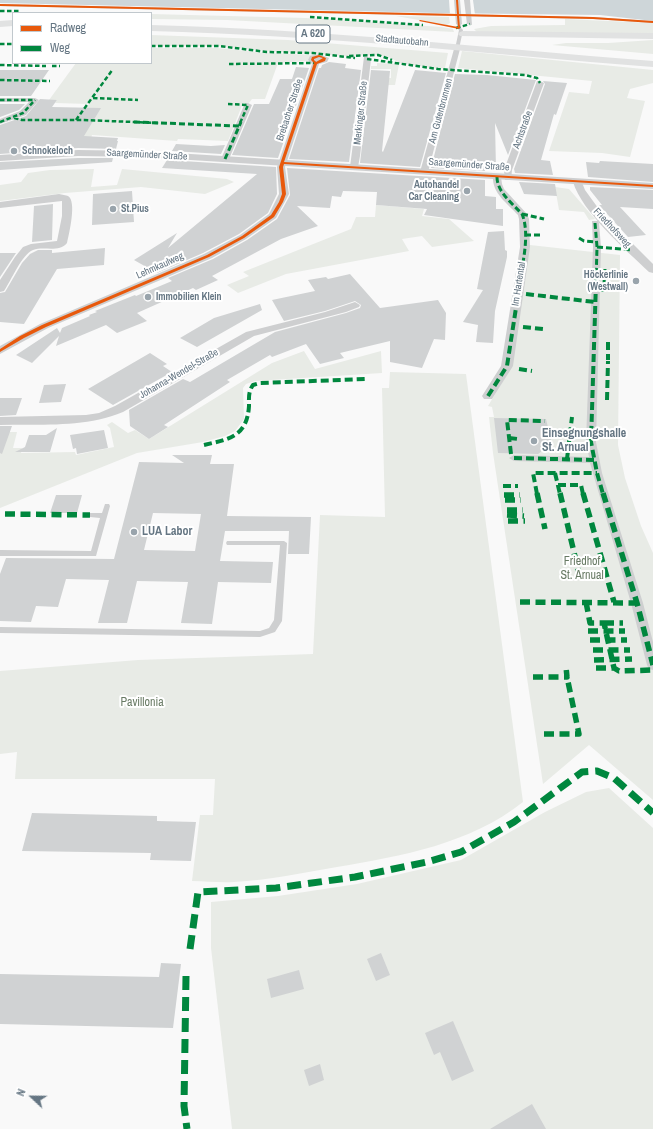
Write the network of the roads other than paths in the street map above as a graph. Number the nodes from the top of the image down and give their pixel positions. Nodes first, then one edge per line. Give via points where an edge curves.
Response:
1 (457, 0) edge
2 (467, 0) edge
3 (0, 5) edge
4 (152, 22) edge
5 (653, 22) edge
6 (459, 24) joint
7 (470, 24) dead end
8 (3, 25) edge
9 (152, 28) edge
10 (12, 30) edge
11 (653, 36) edge
12 (441, 39) junction
13 (485, 42) junction
14 (456, 49) joint
15 (367, 58) dead end
16 (653, 59) edge
17 (316, 63) dead end
18 (653, 65) edge
19 (540, 83) dead end
20 (0, 100) edge
21 (248, 105) dead end
22 (0, 122) edge
23 (0, 158) edge
24 (225, 159) junction
25 (283, 163) junction
26 (354, 167) junction
27 (424, 172) junction
28 (497, 177) junction
29 (508, 178) junction
30 (578, 182) junction
31 (653, 186) edge
32 (0, 205) edge
33 (595, 223) dead end
34 (0, 270) edge
35 (12, 270) junction
36 (653, 270) edge
37 (0, 289) edge
38 (355, 305) dead end
39 (0, 351) edge
40 (488, 396) dead end
41 (0, 421) edge
42 (514, 458) dead end
43 (594, 460) junction
44 (107, 506) dead end
45 (90, 515) dead end
46 (104, 516) junction
47 (229, 543) dead end
48 (0, 553) edge
49 (0, 630) edge
50 (653, 665) edge

1 - 6 street
2 - 7 street
3 - 5 lane via 593,18
4 - 12 highway, Stadtautobahn / A 620 via 338,30
6 - 14 lane via 461,30
8 - 10 highway
9 - 12 highway, Stadtautobahn / A 620
11 - 13 highway
12 - 13 highway, Stadtautobahn / A 620
12 - 13 highway
13 - 16 highway, Stadtautobahn / A 620
13 - 18 highway, Stadtautobahn / A 620
14 - 27 street, Am Gutenbrunnen
15 - 26 street, Merkinger Straße
17 - 25 street, Brebacher Straße
19 - 29 street, Achtstraße via 508,170
20 - 22 street via 35,100 23,113
21 - 24 street
23 - 24 street, Saargemünder Straße via 117,153
24 - 25 street, Saargemünder Straße
25 - 26 street, Saargemünder Straße
25 - 39 street, Lehmkaulweg via 282,202 273,216 256,229 208,256 44,326
26 - 27 street, Saargemünder Straße
27 - 28 street, Saargemünder Straße
28 - 29 street, Saargemünder Straße
28 - 40 street, Im Hartental via 500,190 522,214 525,247 507,366
29 - 30 street, Saargemünder Straße
30 - 31 street, Saargemünder Straße
30 - 36 street, Friedhofsweg via 582,194 605,222
32 - 35 street via 59,197 68,200 62,243 28,248
33 - 43 street via 597,246 591,430
34 - 35 street
35 - 37 street
38 - 41 street, Johanna-Wendel-Straße via 336,313 250,334 119,409 102,416
42 - 43 street
43 - 50 street
44 - 46 lane
45 - 46 lane
46 - 48 lane via 94,554
47 - 49 lane via 284,543 278,620 272,630 260,634

